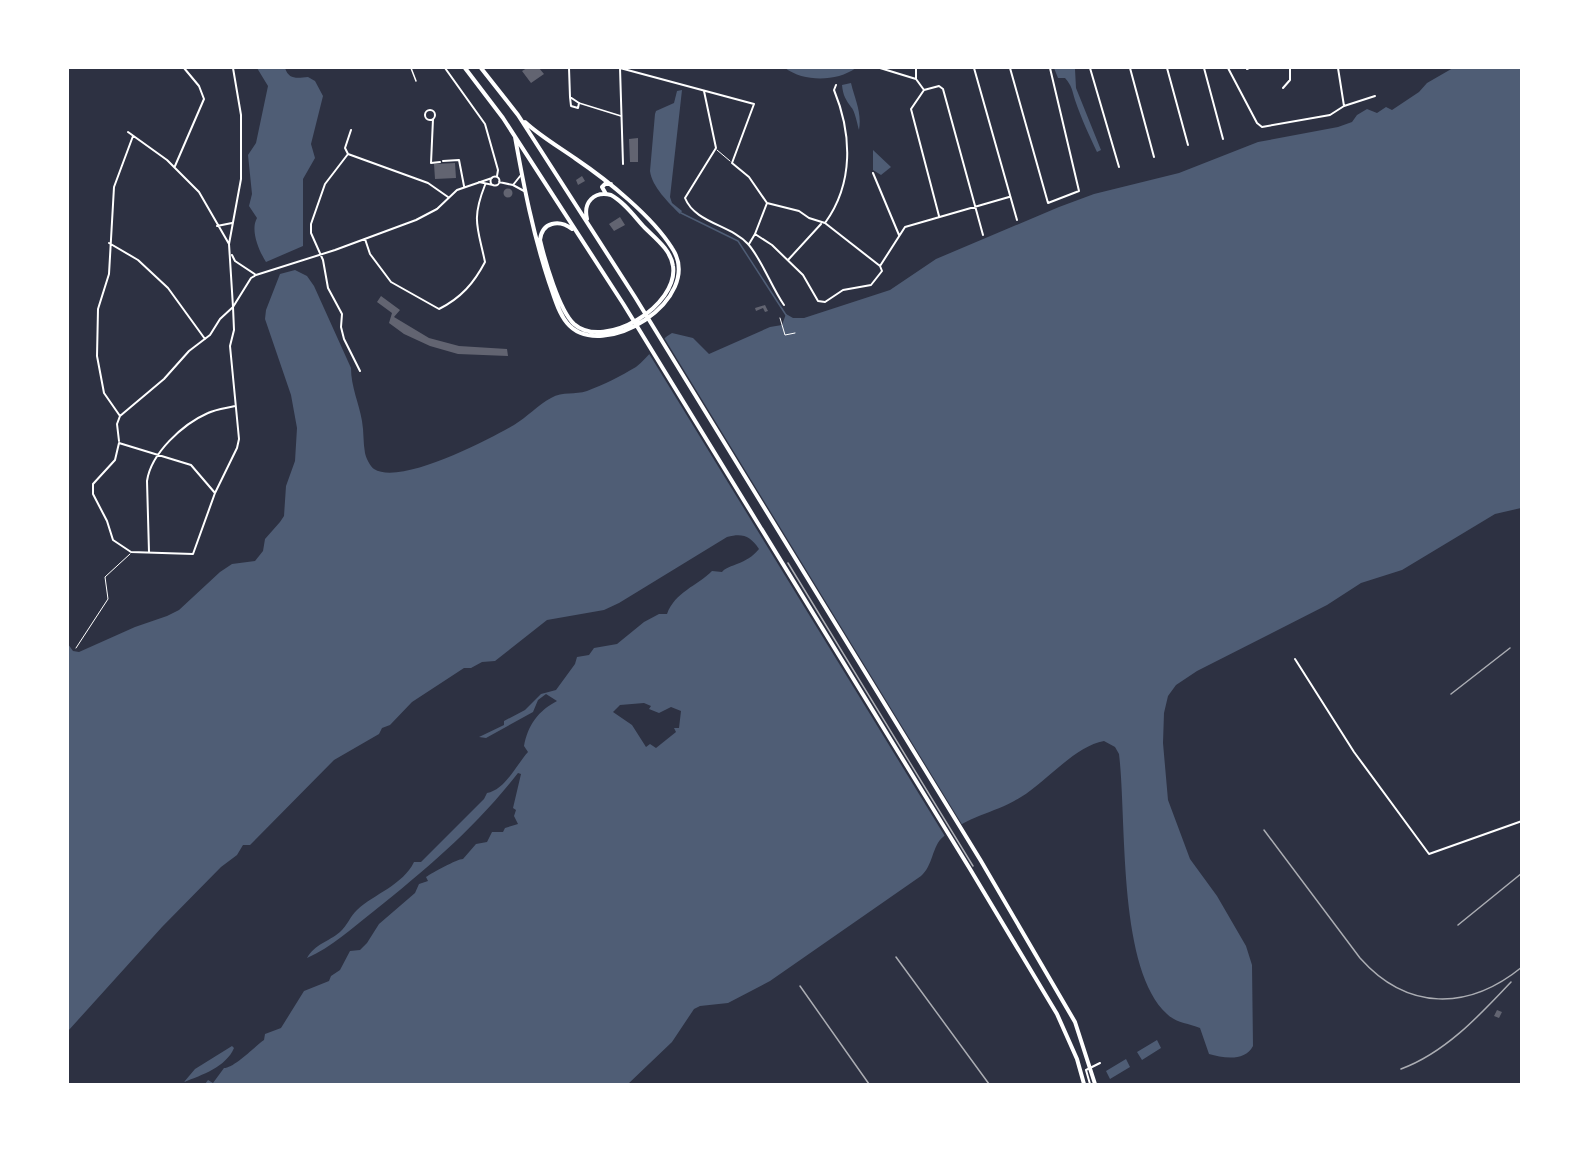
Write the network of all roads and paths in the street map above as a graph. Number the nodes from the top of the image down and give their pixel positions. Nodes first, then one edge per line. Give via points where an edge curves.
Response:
1 (184, 68) edge
2 (233, 68) edge
3 (411, 68) edge
4 (445, 68) edge
5 (465, 68) edge
6 (482, 68) edge
7 (569, 68) edge
8 (620, 68) edge
9 (880, 68) edge
10 (916, 68) edge
11 (974, 68) edge
12 (1010, 68) edge
13 (1050, 68) edge
14 (1090, 68) edge
15 (1130, 68) edge
16 (1167, 68) edge
17 (1204, 68) edge
18 (1228, 68) edge
19 (1290, 68) edge
20 (1338, 68) edge
21 (916, 79) junction
22 (416, 81) dead end
23 (836, 85) dead end
24 (1283, 88) dead end
25 (924, 90) junction
26 (704, 91) junction
27 (1375, 96) dead end
28 (570, 97) junction
29 (579, 103) junction
30 (1344, 106) junction
31 (518, 115) junction
32 (622, 116) junction
33 (433, 119) dead end
34 (351, 130) dead end
35 (128, 132) dead end
36 (514, 134) junction
37 (134, 136) junction
38 (1223, 139) dead end
39 (1188, 145) dead end
40 (716, 148) junction
41 (348, 154) junction
42 (1154, 156) dead end
43 (732, 163) junction
44 (623, 164) dead end
45 (175, 167) junction
46 (1119, 167) dead end
47 (873, 173) dead end
48 (521, 175) junction
49 (496, 177) junction
50 (492, 178) junction
51 (479, 182) junction
52 (499, 182) junction
53 (493, 184) junction
54 (611, 184) junction
55 (485, 185) junction
56 (513, 185) junction
57 (464, 186) junction
58 (524, 191) junction
59 (606, 194) junction
60 (448, 197) junction
61 (1009, 197) junction
62 (767, 203) junction
63 (974, 206) junction
64 (939, 216) junction
65 (1017, 220) dead end
66 (588, 222) junction
67 (233, 223) junction
68 (823, 223) junction
69 (217, 226) junction
70 (575, 231) junction
71 (755, 234) junction
72 (899, 235) junction
73 (983, 235) dead end
74 (365, 239) junction
75 (109, 243) junction
76 (230, 244) junction
77 (748, 244) junction
78 (231, 252) junction
79 (319, 254) junction
80 (788, 260) junction
81 (880, 266) junction
82 (256, 275) junction
83 (784, 305) dead end
84 (233, 307) junction
85 (780, 318) dead end
86 (795, 333) dead end
87 (205, 339) junction
88 (360, 371) dead end
89 (235, 406) junction
90 (120, 416) junction
91 (119, 443) junction
92 (158, 455) junction
93 (215, 493) junction
94 (131, 552) junction
95 (149, 552) junction
96 (76, 648) dead end
97 (1295, 659) dead end
98 (1521, 821) edge
99 (1100, 1063) dead end
100 (1084, 1084) edge
101 (1090, 1084) edge
102 (1095, 1084) edge

1 - 45 street via 204,99
2 - 67 street via 240,115 241,179
3 - 22 street
4 - 49 street via 485,124 498,170
5 - 36 highway
6 - 31 highway
7 - 28 street
8 - 26 street
8 - 32 street
9 - 21 street
10 - 21 street
11 - 61 street
12 - 13 street via 1048,203 1079,191
14 - 46 street
15 - 42 street
16 - 39 street
17 - 38 street
18 - 30 street via 1262,127 1329,115
19 - 24 street via 1290,80
20 - 30 street
21 - 25 street
23 - 68 street via 849,149 838,205
25 - 63 street via 939,86 943,89
25 - 64 street via 911,108
26 - 40 street
26 - 43 street via 754,104
27 - 30 street
28 - 29 street
28 - 29 street via 572,107 578,108
29 - 32 street
31 - 54 highway
31 - 66 highway
32 - 44 street
33 - 57 street via 431,163 459,160
34 - 41 street via 345,148
35 - 37 street
36 - 48 highway
36 - 70 highway
37 - 45 street
37 - 75 street via 114,187
40 - 43 lane
40 - 77 street via 685,198 694,211
41 - 60 street via 428,183
41 - 79 street via 326,182 311,224
43 - 62 street via 749,177
45 - 69 street via 199,192
47 - 72 street
48 - 56 street
48 - 58 highway
49 - 50 street
49 - 52 street
50 - 51 street
50 - 53 street
51 - 55 street
51 - 57 street
52 - 53 street
52 - 56 street
53 - 55 street
54 - 58 highway via 674,249 679,275 675,291 666,303 625,330 601,338 579,333 562,315 534,238
54 - 59 highway via 603,185
55 - 74 street via 476,211 476,229 485,262 477,279 460,297 439,309 391,282 370,254
56 - 58 street
57 - 60 street
59 - 66 highway via 589,200
59 - 70 highway via 616,198 668,253 674,277 666,297 617,330 595,334 580,328 563,308 540,240 545,227 553,223 563,223
60 - 74 street via 425,216
61 - 63 street
61 - 65 street
62 - 68 street via 799,211
62 - 71 street
63 - 64 street
63 - 73 street
64 - 72 street via 904,227
66 - 102 highway via 1059,992 1082,1039
67 - 69 street
67 - 76 street
68 - 80 street
68 - 81 street
69 - 76 street
70 - 100 highway via 1050,1001 1071,1044
71 - 77 street
71 - 80 street
72 - 81 street
74 - 79 street
75 - 87 street via 138,260 168,288
75 - 90 street via 109,274 98,309 98,356 104,393
76 - 78 street
77 - 83 street
78 - 82 street via 235,261
78 - 84 street
79 - 82 street
79 - 88 street via 328,288 342,314 344,339
80 - 81 street via 810,282 818,301 825,302 843,291 871,285 882,271
82 - 84 street via 250,278
84 - 87 street
84 - 89 street via 230,346
85 - 86 path via 785,335
87 - 90 street
89 - 92 street via 208,413 191,423
89 - 93 street via 237,448
90 - 91 street
91 - 92 street
91 - 94 street via 115,460 93,484 93,494 113,540
92 - 93 street via 191,465
92 - 95 street via 147,480
93 - 95 street via 193,554
94 - 95 street
94 - 96 lane via 105,577 108,599
97 - 98 street via 1354,752 1429,854
99 - 101 street via 1086,1070

